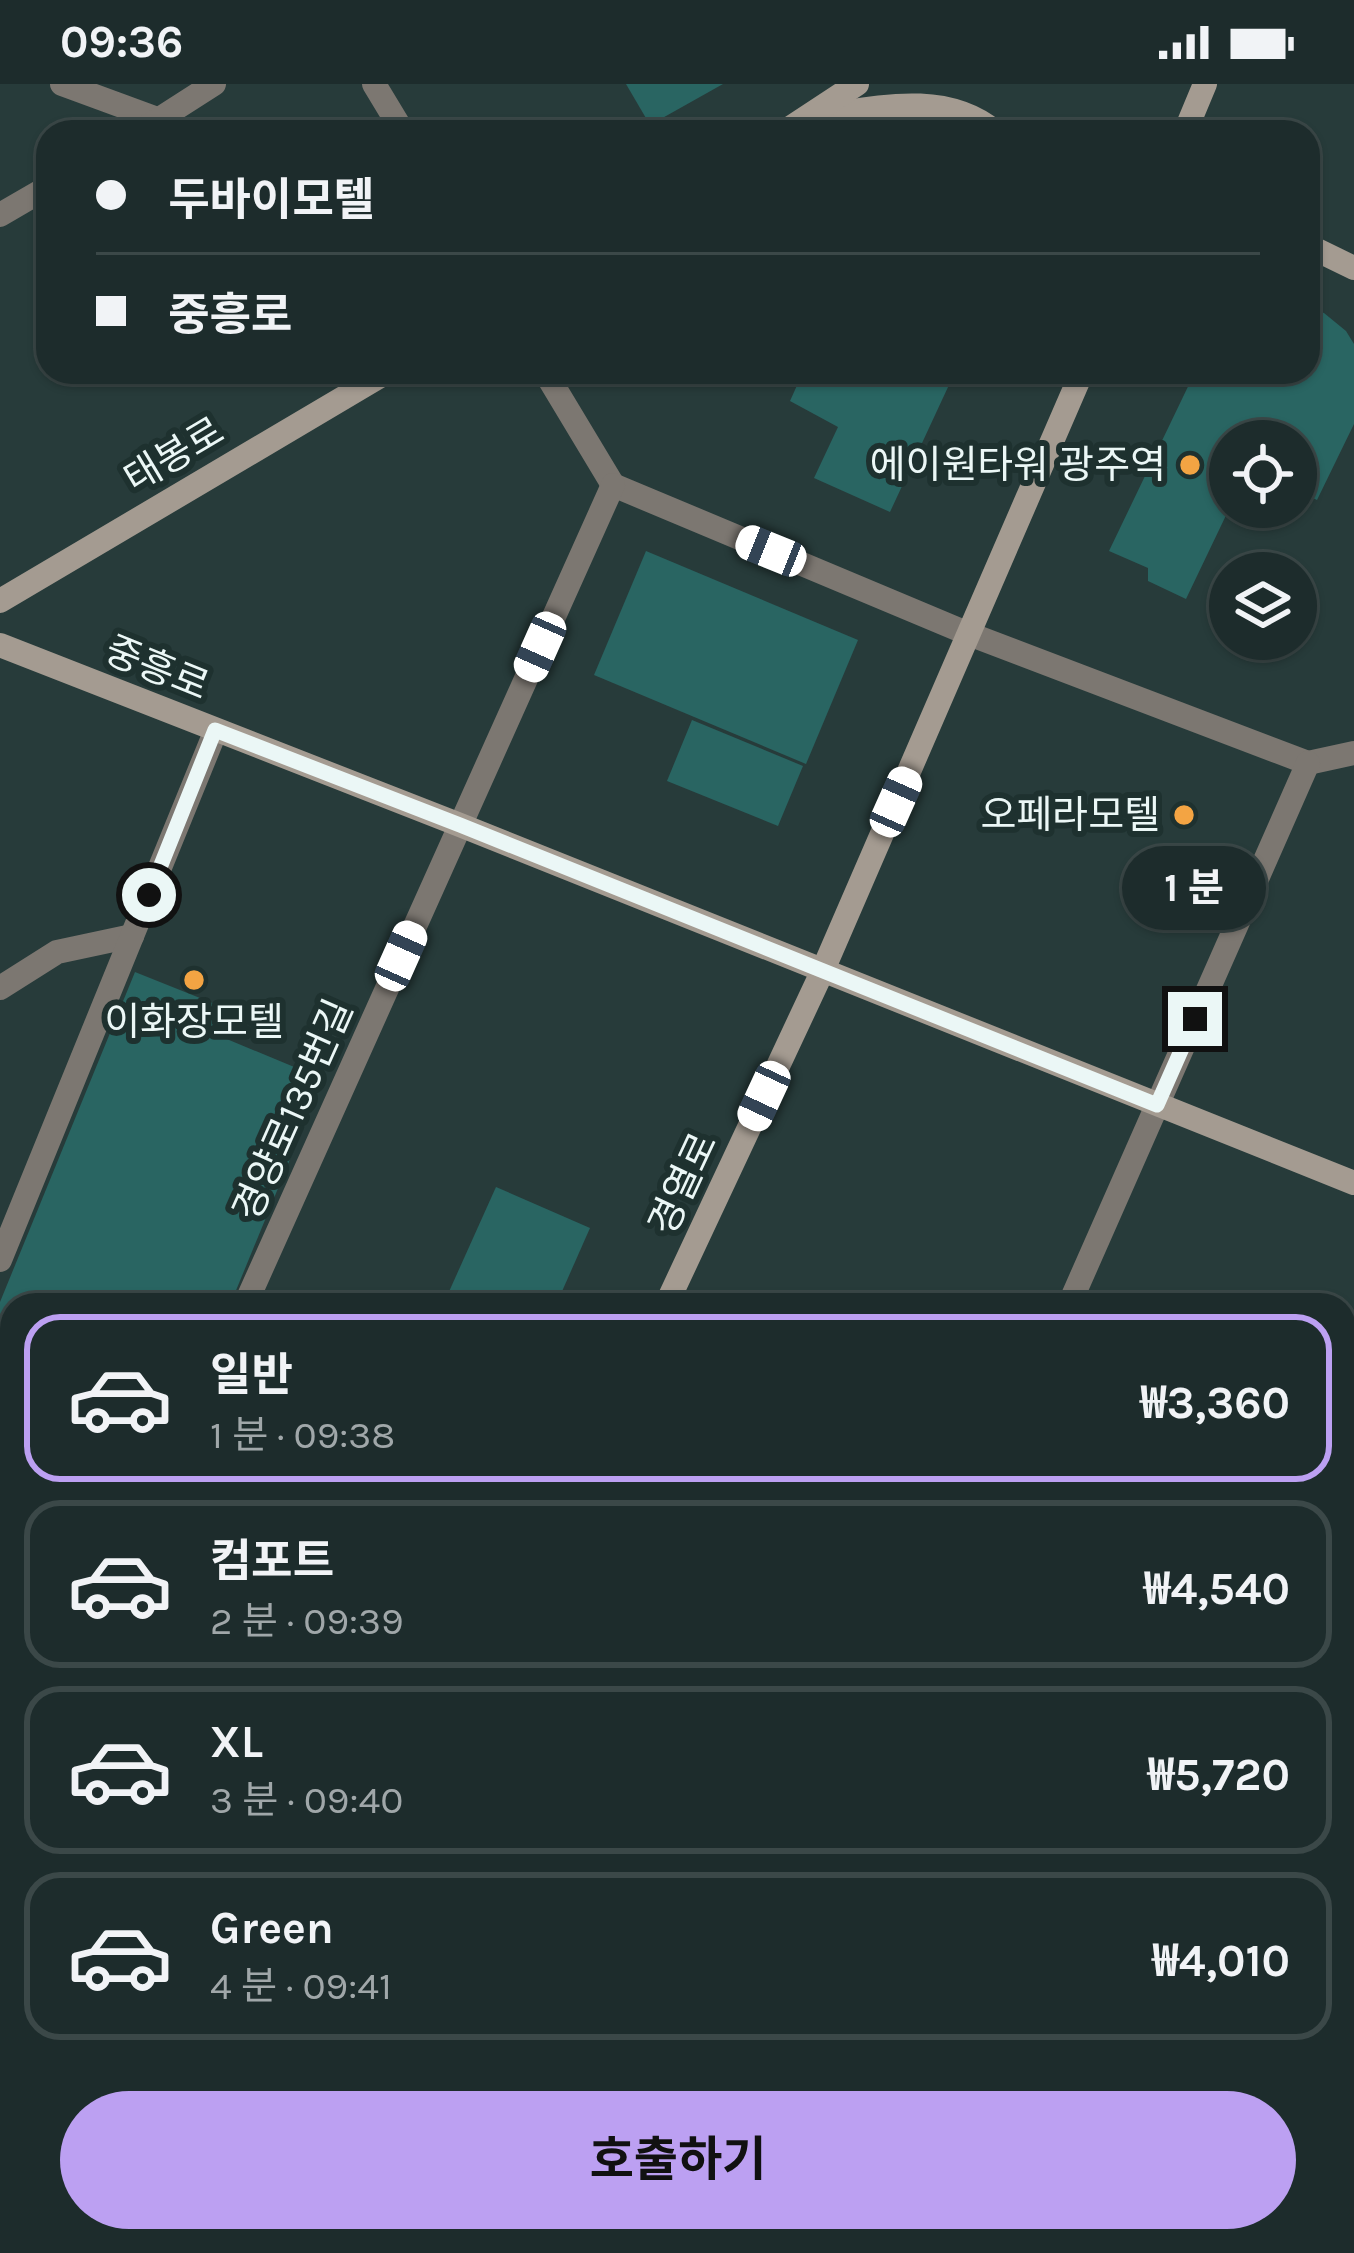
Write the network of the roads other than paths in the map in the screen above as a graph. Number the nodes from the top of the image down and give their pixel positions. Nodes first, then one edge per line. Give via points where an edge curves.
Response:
1 (62, 84) edge
2 (214, 84) edge
3 (374, 84) edge
4 (835, 84) edge
5 (857, 84) edge
6 (1205, 84) edge
7 (807, 118) junction
8 (137, 120) edge
9 (159, 120) edge
10 (396, 120) edge
11 (804, 120) edge
12 (979, 120) edge
13 (1190, 120) edge
14 (36, 194) edge
15 (0, 215) edge
16 (1320, 251) edge
17 (1354, 268) edge
18 (367, 384) edge
19 (552, 384) edge
20 (1075, 384) edge
21 (613, 485) junction
22 (0, 602) edge
23 (969, 634) junction
24 (0, 645) edge
25 (215, 730) junction
26 (1354, 753) edge
27 (1308, 763) junction
28 (460, 825) junction
29 (132, 936) junction
30 (823, 970) junction
31 (0, 988) edge
32 (1157, 1105) junction
33 (1354, 1183) edge
34 (0, 1260) edge
35 (250, 1293) edge
36 (672, 1293) edge
37 (1074, 1293) edge

1 - 8 street
2 - 9 street
3 - 10 street
4 - 7 street
5 - 7 street
6 - 13 street
7 - 11 street
7 - 12 street via 912,104
14 - 15 street
16 - 17 street
18 - 22 street, 태봉로
19 - 21 street
20 - 23 street, 경열로
21 - 23 street
21 - 28 street, 경양로135번길
23 - 27 street
23 - 30 street, 경열로
24 - 25 street, 중흥로
25 - 28 street, 중흥로
25 - 29 street
26 - 27 street
27 - 32 street
28 - 30 street, 중흥로
28 - 35 street, 경양로135번길
29 - 31 street via 57,952
29 - 34 street
30 - 32 street, 중흥로
30 - 36 street, 경열로
32 - 33 street, 중흥로
32 - 37 street

